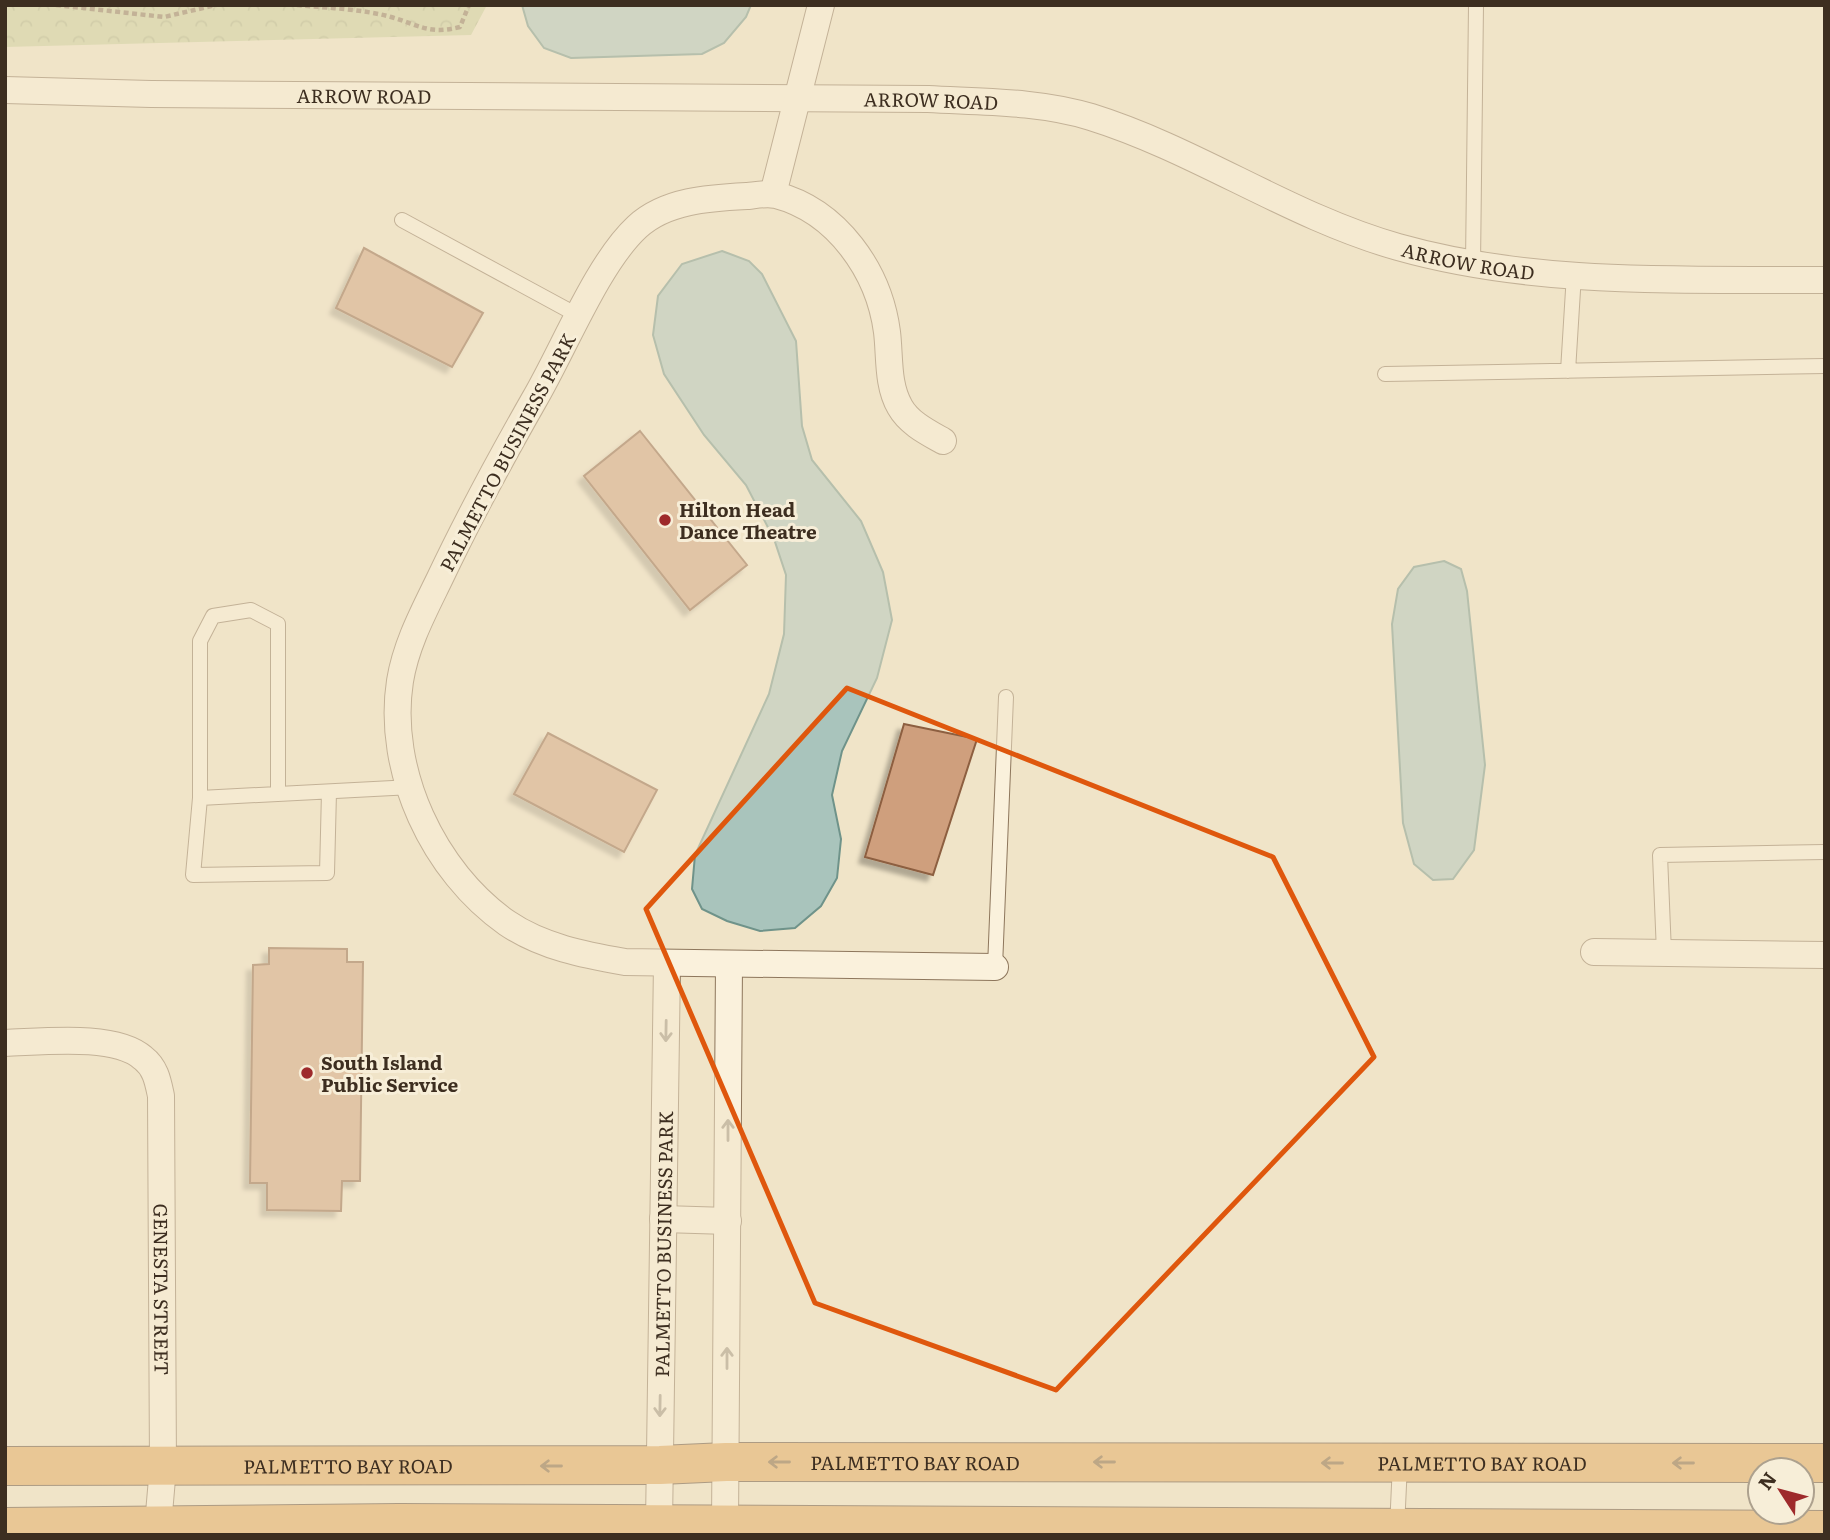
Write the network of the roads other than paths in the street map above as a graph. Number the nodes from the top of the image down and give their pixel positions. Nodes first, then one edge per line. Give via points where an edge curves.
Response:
1 (821, 5) edge
2 (1476, 5) edge
3 (5, 90) edge
4 (797, 98) junction
5 (773, 194) junction
6 (401, 220) dead end
7 (1473, 264) junction
8 (1574, 274) junction
9 (1825, 281) edge
10 (579, 316) junction
11 (1825, 366) edge
12 (1568, 371) junction
13 (1385, 374) dead end
14 (943, 441) dead end
15 (1006, 697) dead end
16 (412, 787) junction
17 (329, 792) junction
18 (278, 794) junction
19 (200, 798) junction
20 (1825, 852) edge
21 (1594, 952) dead end
22 (1664, 953) junction
23 (1825, 955) edge
24 (667, 963) junction
25 (729, 964) junction
26 (995, 967) joint
27 (5, 1043) edge
28 (663, 1219) junction
29 (728, 1221) junction
30 (726, 1462) junction
31 (1400, 1463) junction
32 (1825, 1464) edge
33 (660, 1465) junction
34 (5, 1466) edge
35 (163, 1467) junction
36 (659, 1524) junction
37 (725, 1524) junction
38 (158, 1525) junction
39 (5, 1527) edge
40 (1825, 1530) edge
41 (1396, 1531) edge

1 - 4 street
2 - 7 lane
3 - 4 street, ARROW ROAD
4 - 5 street
4 - 7 street, ARROW ROAD via 1020,104 1090,117 1348,231
5 - 10 street, PALMETTO BUSINESS PARK via 708,198 663,209 627,238
5 - 14 street, PALMETTO BUSINESS PARK via 814,211 851,243 872,279 887,328 890,374 900,407 919,428
6 - 10 lane
7 - 8 street, ARROW ROAD
8 - 9 street, ARROW ROAD
8 - 12 lane
10 - 16 street, PALMETTO BUSINESS PARK via 482,491 410,642 400,681 398,726
11 - 12 lane
12 - 13 lane
15 - 26 lane
16 - 17 lane
16 - 24 street, PALMETTO BUSINESS PARK via 421,817 442,856 474,896 510,925 568,951 625,962
17 - 18 lane
17 - 19 lane via 327,873 193,875
18 - 19 lane
18 - 19 lane via 278,624 251,610 213,616 200,641
20 - 22 lane via 1660,855
21 - 22 street
22 - 23 street
24 - 25 street, PALMETTO BUSINESS PARK
24 -> 28 street, PALMETTO BUSINESS PARK
25 - 26 street, PALMETTO BUSINESS PARK
29 -> 25 street
27 - 35 street, GENESTA STREET via 83,1042 121,1047 143,1057 157,1075 161,1096
28 - 29 street
28 -> 33 street, PALMETTO BUSINESS PARK
30 -> 29 street
31 -> 30 highway, PALMETTO BAY ROAD
30 - 33 highway, PALMETTO BAY ROAD
30 - 37 street
32 -> 31 highway, PALMETTO BAY ROAD
31 - 41 lane
33 -> 35 highway, PALMETTO BAY ROAD
33 - 36 street, PALMETTO BUSINESS PARK
34 - 35 highway, PALMETTO BAY ROAD
35 - 38 street, GENESTA STREET
36 - 37 highway
36 - 38 highway
37 - 41 highway
38 - 39 highway
40 - 41 highway

